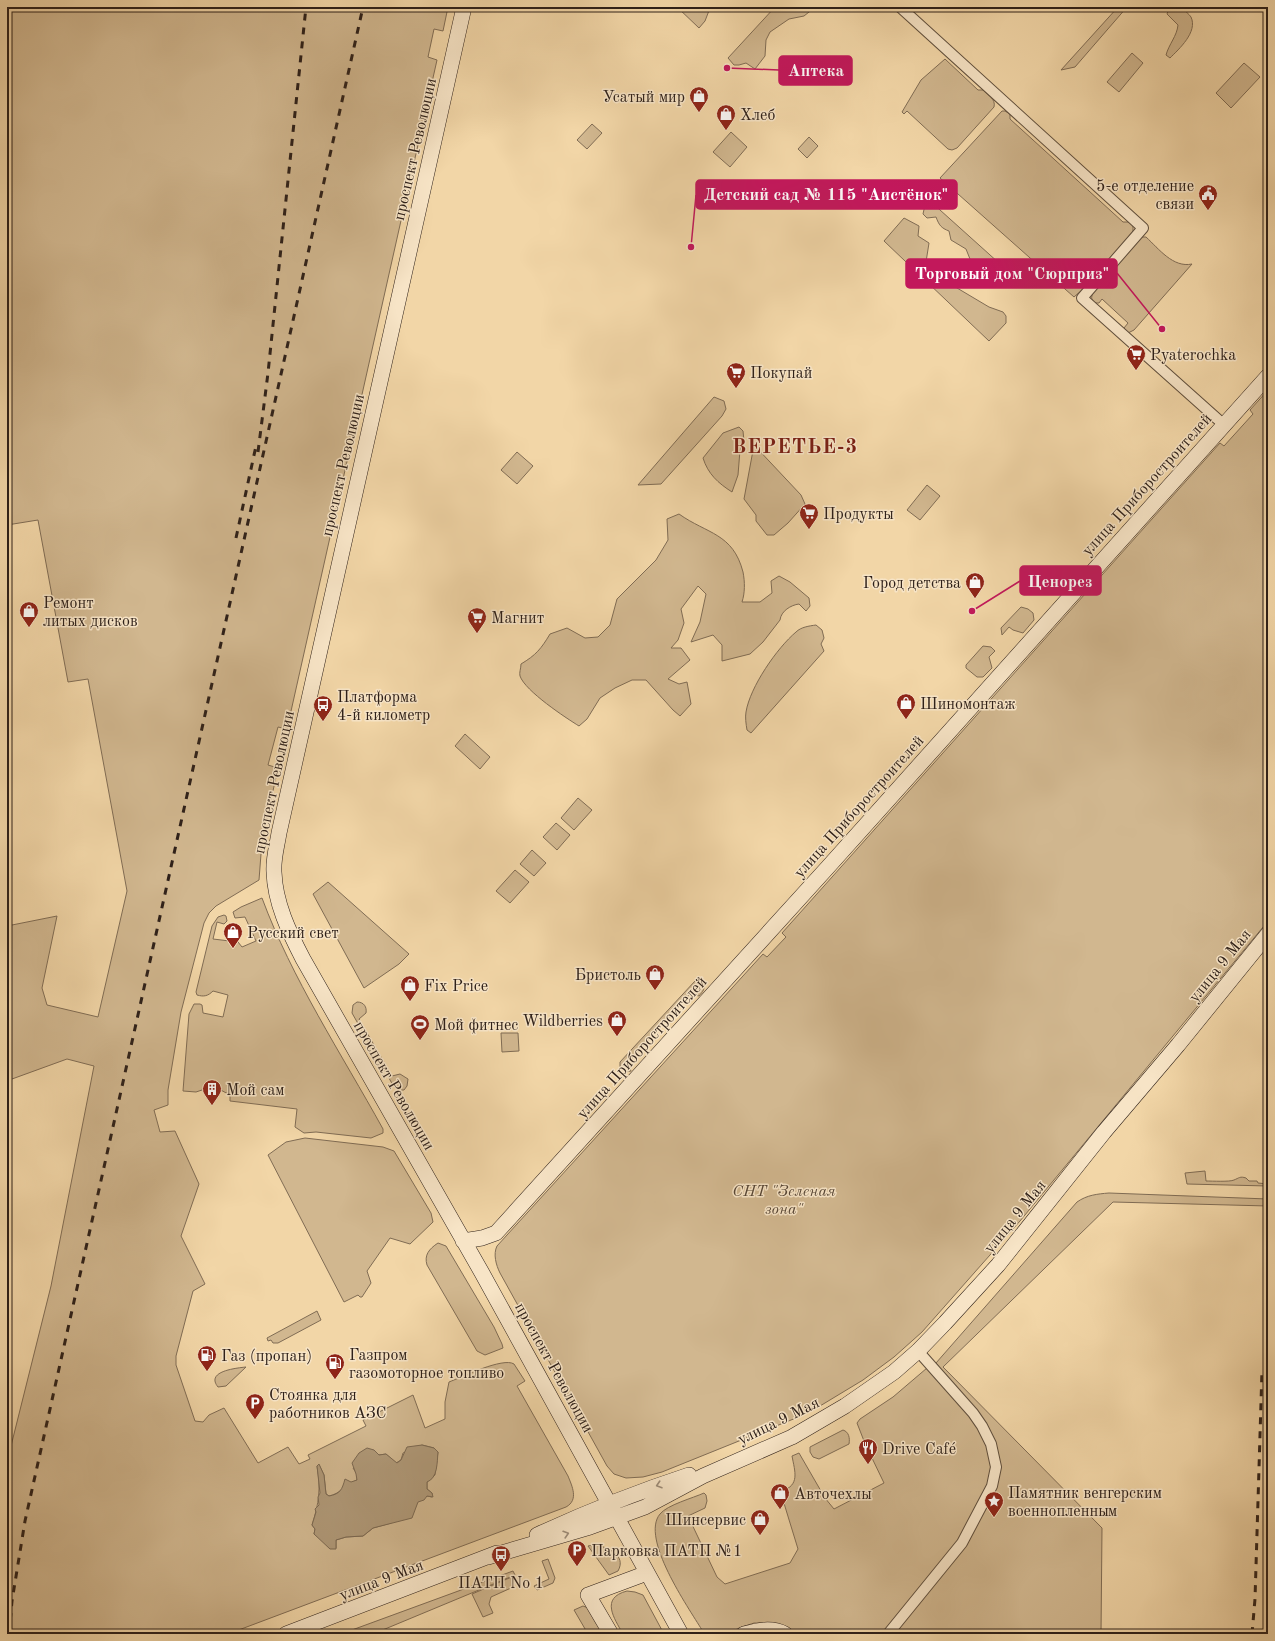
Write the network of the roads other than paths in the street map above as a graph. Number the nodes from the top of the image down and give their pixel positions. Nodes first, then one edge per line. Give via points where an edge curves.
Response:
1 (464, 7) edge
2 (900, 7) edge
3 (1268, 376) edge
4 (1224, 424) junction
5 (1268, 934) edge
6 (463, 1241) junction
7 (918, 1351) junction
8 (736, 1461) junction
9 (609, 1503) junction
10 (617, 1517) junction
11 (488, 1557) junction
12 (647, 1573) junction
13 (681, 1633) edge
14 (286, 1634) edge
15 (611, 1634) edge
16 (744, 1634) edge
17 (785, 1634) edge
18 (888, 1634) edge

1 - 6 main road, проспект Революции via 279,833 274,872 277,896 290,934
2 - 4 street via 1143,228 1082,298
3 - 4 main road, улица Приборостроителей
4 - 6 main road, улица Приборостроителей via 496,1233
5 - 7 main road, улица 9 Мая via 998,1265
6 - 9 main road, проспект Революции
7 - 8 main road, улица 9 Мая via 894,1372 833,1414 792,1437
7 - 18 street via 973,1412 991,1444 996,1467 992,1486 962,1543
8 -> 9 main road, улица 9 Мая
8 - 10 main road, улица 9 Мая via 645,1507
9 - 10 main road, проспект Революции
9 - 11 main road, улица 9 Мая
11 -> 10 main road, улица 9 Мая
10 - 12 main road, проспект Революции
11 - 14 main road, улица 9 Мая
12 - 13 main road, проспект Революции
12 - 15 main road via 588,1595
16 - 17 main road via 768,1630

